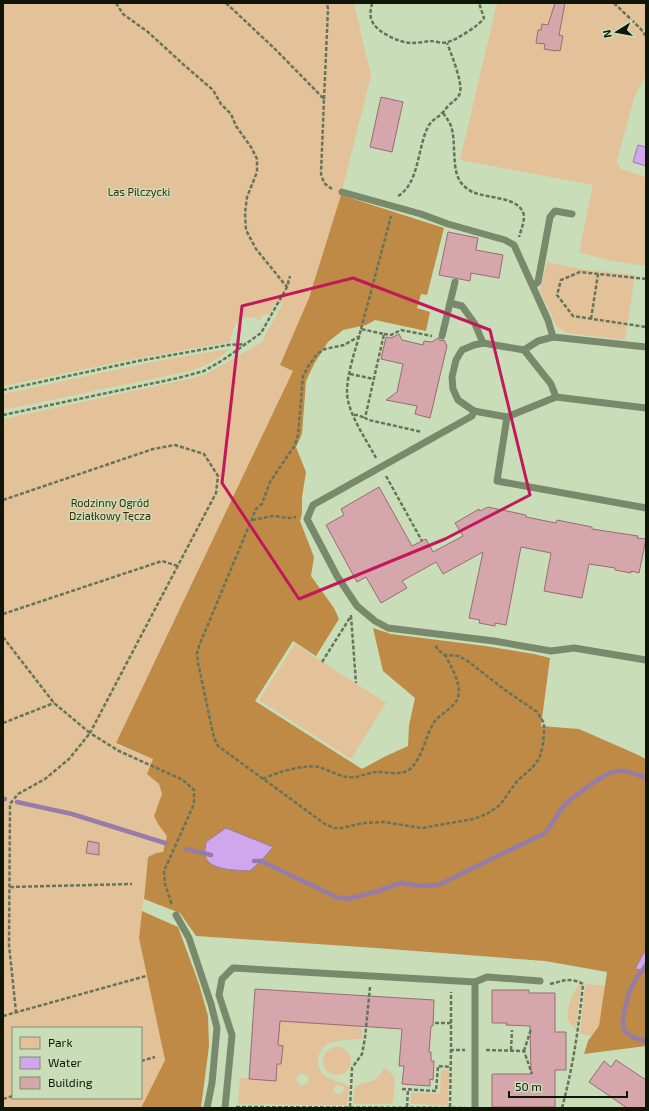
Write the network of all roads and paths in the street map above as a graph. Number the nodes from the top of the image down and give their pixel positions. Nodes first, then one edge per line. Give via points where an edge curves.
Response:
1 (116, 3) edge
2 (226, 3) edge
3 (327, 3) edge
4 (372, 3) edge
5 (479, 3) edge
6 (614, 3) edge
7 (646, 36) edge
8 (447, 43) junction
9 (324, 99) junction
10 (443, 113) junction
11 (342, 192) joint
12 (394, 206) junction
13 (572, 214) dead end
14 (514, 245) junction
15 (598, 274) junction
16 (290, 276) dead end
17 (646, 279) edge
18 (455, 282) dead end
19 (533, 286) junction
20 (287, 287) junction
21 (450, 303) junction
22 (591, 319) junction
23 (646, 327) edge
24 (362, 329) junction
25 (384, 334) junction
26 (360, 336) junction
27 (442, 336) joint
28 (553, 337) junction
29 (483, 343) junction
30 (246, 344) junction
31 (646, 347) edge
32 (524, 350) junction
33 (350, 374) junction
34 (374, 379) junction
35 (3, 390) edge
36 (556, 397) junction
37 (646, 408) edge
38 (474, 411) junction
39 (3, 415) edge
40 (354, 415) junction
41 (507, 417) junction
42 (365, 418) junction
43 (438, 435) junction
44 (380, 466) junction
45 (3, 500) edge
46 (646, 508) edge
47 (307, 519) junction
48 (252, 520) junction
49 (422, 541) dead end
50 (178, 566) junction
51 (3, 614) edge
52 (436, 634) junction
53 (3, 637) edge
54 (445, 655) junction
55 (646, 660) edge
56 (322, 662) dead end
57 (356, 683) dead end
58 (54, 703) junction
59 (3, 723) edge
60 (90, 733) junction
61 (263, 779) junction
62 (132, 884) dead end
63 (10, 887) junction
64 (176, 915) joint
65 (146, 976) dead end
66 (370, 976) junction
67 (451, 981) junction
68 (476, 982) junction
69 (542, 983) joint
70 (16, 1012) junction
71 (3, 1016) edge
72 (435, 1023) dead end
73 (451, 1024) junction
74 (531, 1029) dead end
75 (512, 1030) dead end
76 (451, 1050) junction
77 (475, 1050) junction
78 (511, 1050) junction
79 (524, 1051) junction
80 (155, 1057) dead end
81 (142, 1061) edge
82 (451, 1067) junction
83 (532, 1074) dead end
84 (402, 1089) dead end
85 (408, 1089) junction
86 (236, 1100) dead end
87 (350, 1107) edge
88 (407, 1107) junction
89 (450, 1107) junction
90 (208, 1108) edge
91 (225, 1108) edge
92 (473, 1108) edge
93 (562, 1108) edge

1 - 20 path via 123,14 148,32 213,90 220,104 230,114 251,146 258,159 257,172 247,197 246,230 256,249
2 - 9 path
3 - 9 path
4 - 8 path via 371,21 375,27 389,36 402,42
5 - 8 path via 484,18 482,21
6 - 7 path
8 - 10 path via 461,86 457,99 447,106
9 - 11 path via 321,174 324,183
10 - 12 path via 429,126 411,183 404,193 396,198
10 - 14 path via 450,125 457,177 462,184 474,193 507,200 522,210 523,223 518,242
11 - 12 lane
12 - 14 lane
12 - 24 path
13 - 19 lane via 555,211 550,217 538,282
14 - 19 lane
15 - 17 path
15 - 22 path
15 - 22 path via 580,272 561,280 557,295 573,316
16 - 20 path
18 - 21 lane
19 - 28 lane
20 - 30 path via 261,333
21 - 27 lane
21 - 29 lane via 462,306 475,324
22 - 23 path
24 - 25 path
24 - 26 path
25 - 27 path via 391,335 402,330
25 - 34 path
26 - 33 path
26 - 48 path via 344,345 325,349 317,354 309,365 303,376 295,445 270,482 262,504 256,509
28 - 31 lane
28 - 32 lane via 538,341
29 - 32 lane
29 - 38 lane via 462,350 456,360 452,377 453,389 458,400
30 - 35 path via 138,361
30 - 39 path via 204,371
32 - 36 lane via 551,384
33 - 34 path
33 - 40 path via 348,394
34 - 42 path
36 - 37 lane
36 - 41 lane
38 - 41 lane
38 - 43 lane via 472,416
40 - 42 path
40 - 44 path
41 - 46 lane via 497,481
42 - 43 path
43 - 44 lane
44 - 47 lane via 313,505
44 - 49 path
45 - 50 path via 153,449 175,445 204,454 218,476 216,493
47 - 48 path via 273,516
47 - 52 lane via 337,576 357,606 388,628
48 - 61 path via 197,654 214,738 218,746
50 - 51 path via 162,561
50 - 60 path
52 - 54 path via 435,644
52 - 55 lane via 551,651 574,648
53 - 58 path
54 - 61 path via 457,682 459,695 453,706 436,720 419,757 410,769 404,773 375,772 349,778 327,769 308,766
54 - 61 path via 459,656 470,662 537,712 544,723 540,759 517,781 500,805 487,814 422,828 383,822 334,828
56 - 57 path via 352,616
58 - 59 path
58 - 60 path
60 - 63 path via 69,759 45,779 18,794 10,804
60 - 64 path via 119,751 183,780 194,790 194,804 164,871 165,884
62 - 63 path
63 - 70 path via 9,945
64 - 90 lane via 190,938 217,1028
65 - 70 path
66 - 67 lane
66 - 87 path via 365,1038 362,1054 352,1068
66 - 91 lane via 233,968 222,979 219,995 232,1035
67 - 68 lane
67 - 73 path
68 - 69 lane via 487,977
68 - 77 lane
69 - 93 path via 569,979 583,984 576,1049
70 - 71 path
72 - 73 path
73 - 76 path
74 - 79 path
75 - 78 path
76 - 77 path
76 - 82 path
77 - 78 path
77 - 92 lane
78 - 79 path
79 - 83 path
80 - 81 path
82 - 85 path via 438,1066 436,1091
82 - 89 path
84 - 85 path
85 - 88 path
86 - 87 path via 235,1107
87 - 88 path
88 - 89 path
89 - 92 path

